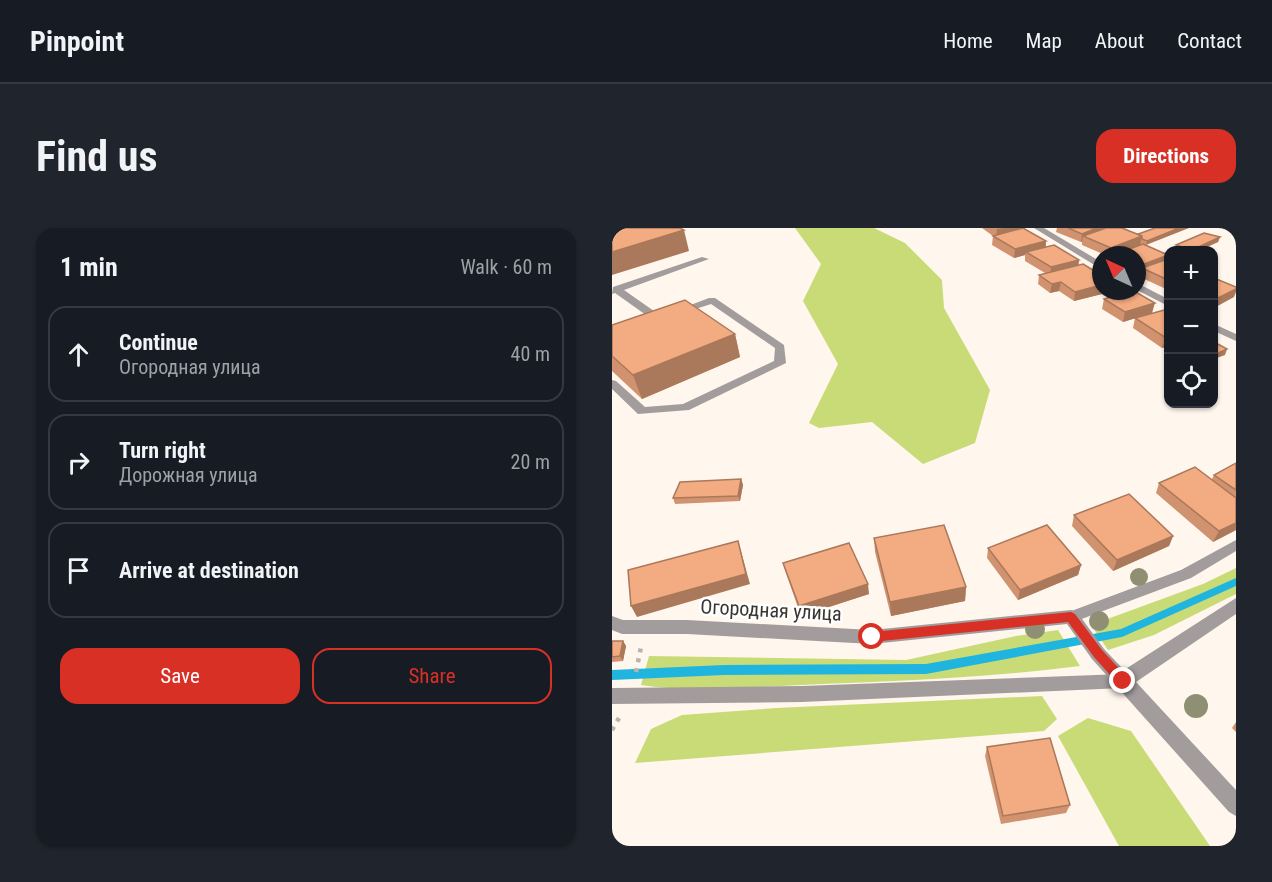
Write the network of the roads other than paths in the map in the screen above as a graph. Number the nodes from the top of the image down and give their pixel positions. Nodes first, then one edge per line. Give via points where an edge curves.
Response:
1 (1038, 228) edge
2 (705, 259) dead end
3 (1092, 261) edge
4 (614, 290) edge
5 (1146, 291) edge
6 (1164, 301) edge
7 (1218, 329) edge
8 (1236, 339) edge
9 (612, 383) edge
10 (1236, 545) edge
11 (1236, 605) edge
12 (1071, 617) junction
13 (612, 622) edge
14 (1123, 681) junction
15 (612, 696) edge
16 (1236, 805) edge

1 - 3 street
2 - 4 street
4 - 9 street via 653,320 712,300 780,347 780,363 685,407 642,411
5 - 6 street
7 - 8 street
10 - 12 lane via 1186,574
11 - 14 street
12 - 13 street, Огородная улица via 872,637 622,627
12 - 14 street
14 - 15 lane via 802,694
14 - 16 street

